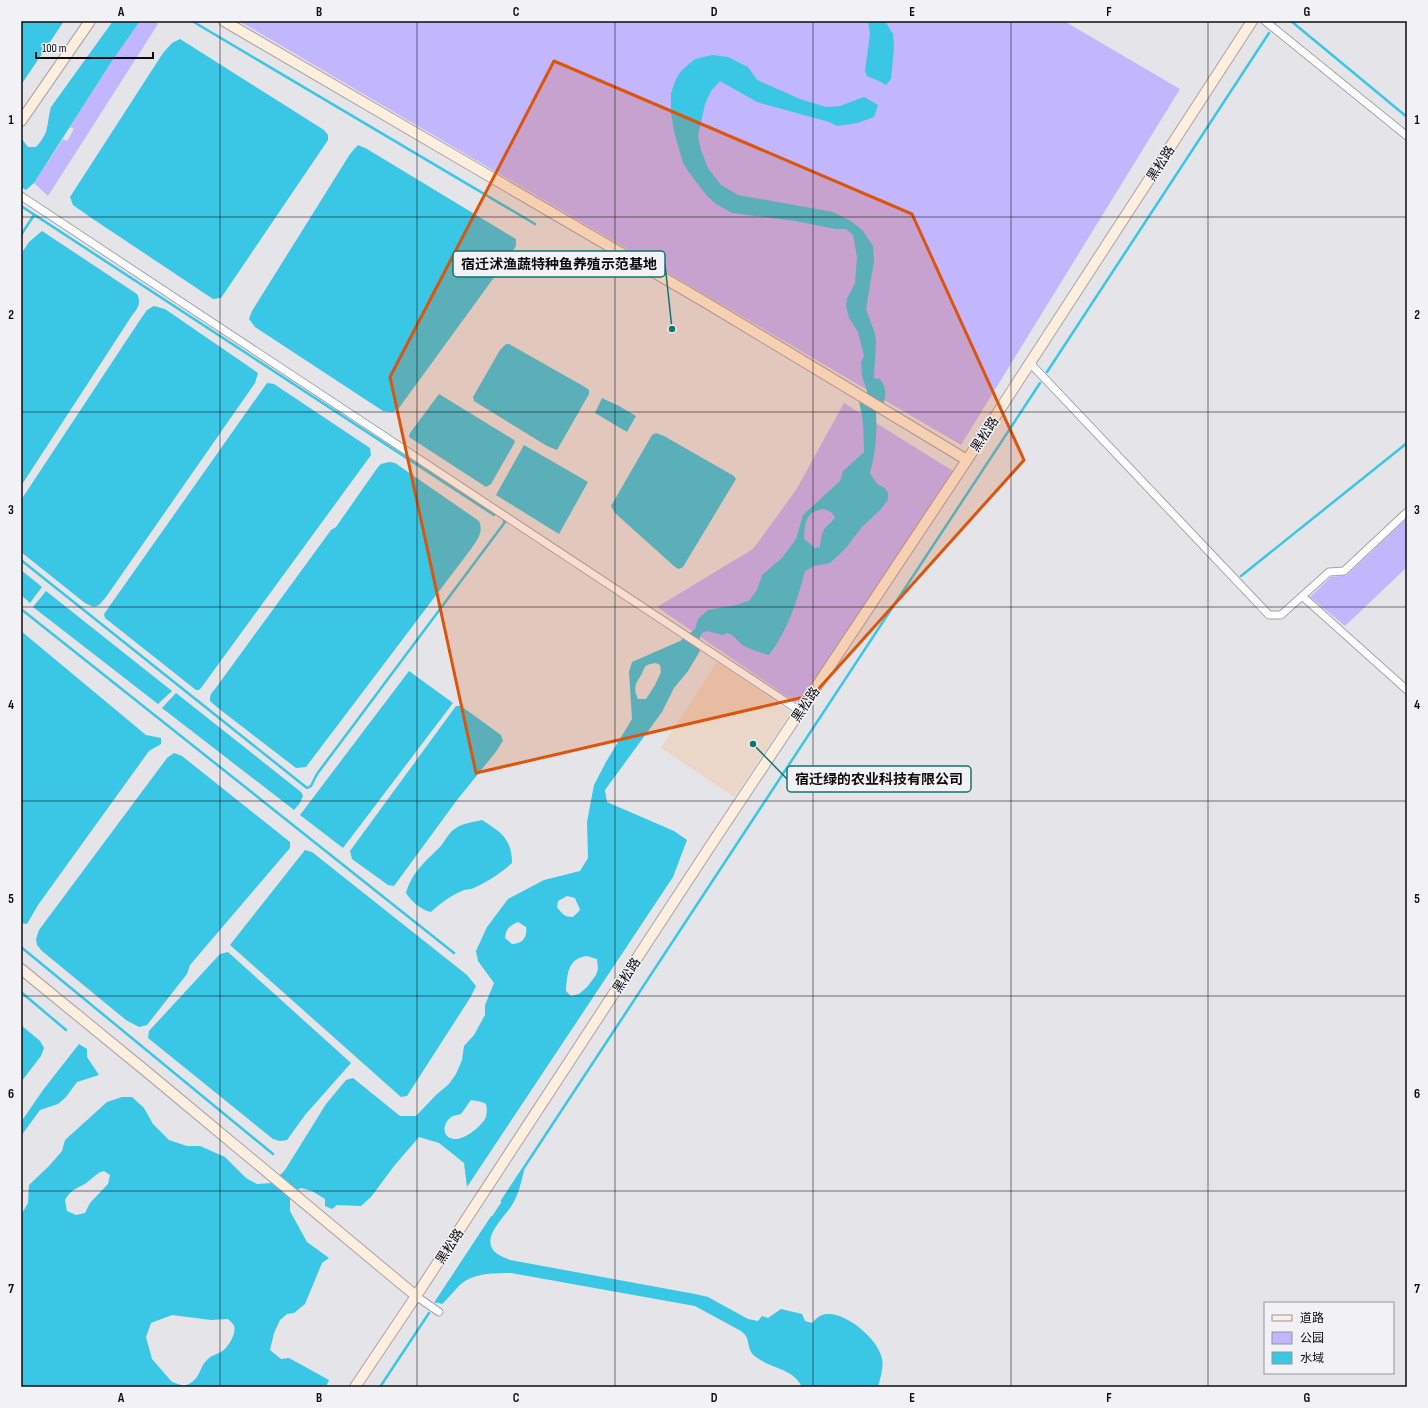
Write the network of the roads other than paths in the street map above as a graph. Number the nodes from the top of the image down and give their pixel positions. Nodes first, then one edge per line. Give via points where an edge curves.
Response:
1 (90, 21) edge
2 (224, 21) edge
3 (1252, 21) edge
4 (1264, 21) edge
5 (21, 121) edge
6 (1407, 136) edge
7 (21, 196) edge
8 (1030, 363) junction
9 (967, 460) junction
10 (1407, 512) edge
11 (1302, 596) junction
12 (1407, 690) edge
13 (800, 711) junction
14 (21, 969) edge
15 (420, 1299) junction
16 (439, 1312) dead end
17 (355, 1387) edge

1 - 5 street
2 - 9 street via 710,304
3 - 8 street, 黑松路
4 - 6 street
7 - 13 street
8 - 9 street, 黑松路
8 - 11 street via 1269,615 1281,615
9 - 13 street, 黑松路
10 - 11 street via 1344,571 1329,572
11 - 12 street
13 - 15 street, 黑松路
14 - 15 street
15 - 16 street
15 - 17 street, 黑松路

